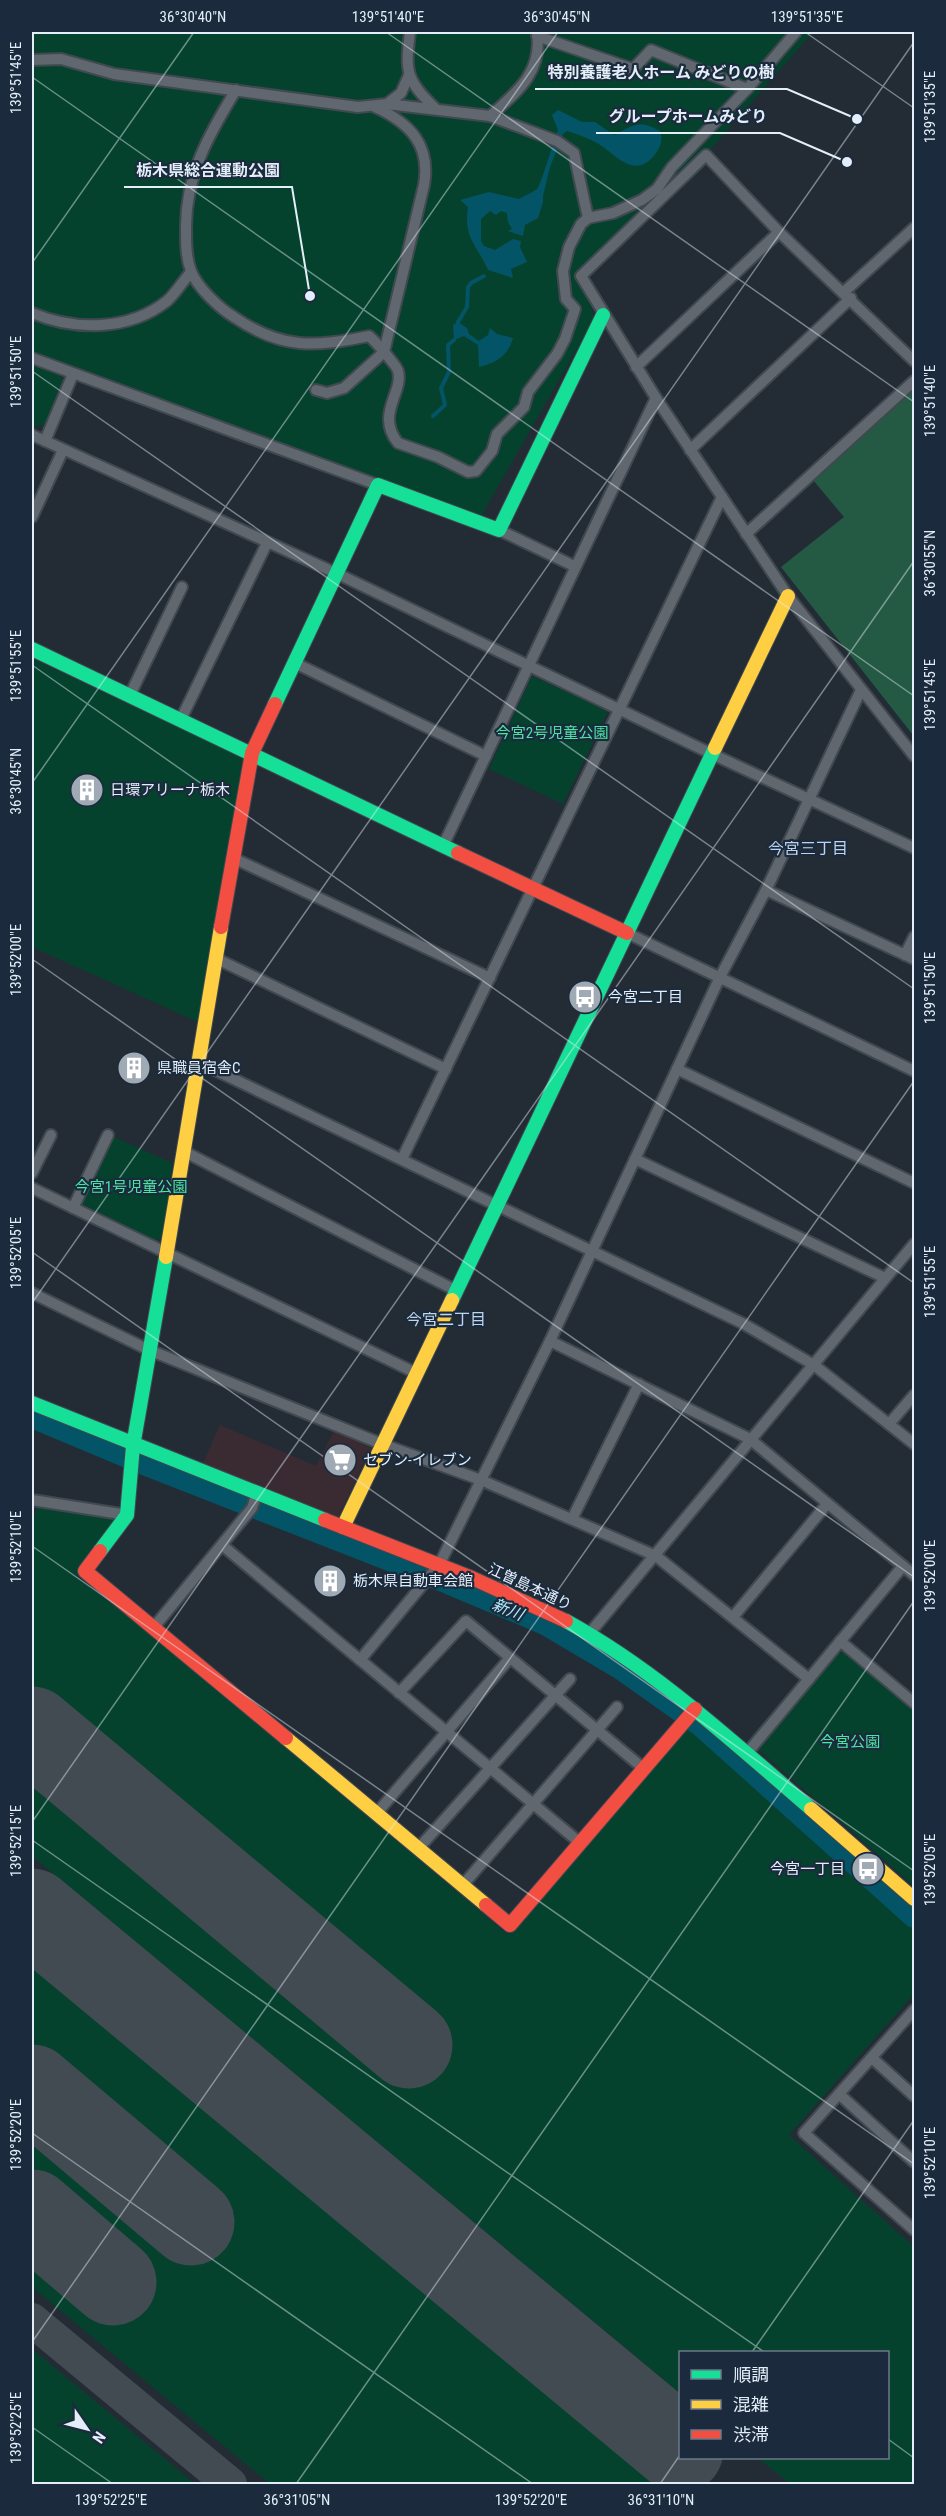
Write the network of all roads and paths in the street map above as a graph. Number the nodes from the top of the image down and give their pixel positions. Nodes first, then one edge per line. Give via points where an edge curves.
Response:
1 (410, 32) edge
2 (796, 32) edge
3 (537, 34) edge
4 (32, 60) edge
5 (409, 75) junction
6 (747, 88) junction
7 (236, 90) junction
8 (387, 104) junction
9 (375, 107) junction
10 (435, 108) junction
11 (490, 116) junction
12 (588, 218) junction
13 (915, 228) edge
14 (779, 232) junction
15 (191, 272) junction
16 (847, 295) junction
17 (32, 313) edge
18 (603, 315) junction
19 (384, 352) junction
20 (32, 358) edge
21 (915, 361) edge
22 (636, 367) junction
23 (73, 374) junction
24 (915, 381) edge
25 (316, 390) dead end
26 (656, 398) junction
27 (32, 435) edge
28 (45, 441) junction
29 (63, 450) junction
30 (690, 450) junction
31 (378, 486) junction
32 (722, 497) junction
33 (32, 517) edge
34 (499, 530) junction
35 (746, 534) junction
36 (267, 543) junction
37 (574, 566) junction
38 (338, 574) junction
39 (182, 587) dead end
40 (788, 596) junction
41 (32, 649) edge
42 (294, 663) junction
43 (529, 665) junction
44 (861, 690) junction
45 (130, 695) junction
46 (620, 709) junction
47 (181, 719) junction
48 (252, 753) junction
49 (712, 754) junction
50 (486, 756) junction
51 (915, 756) edge
52 (809, 798) junction
53 (443, 846) junction
54 (915, 848) edge
55 (232, 858) junction
56 (533, 888) junction
57 (766, 890) junction
58 (627, 933) junction
59 (915, 937) edge
60 (910, 957) edge
61 (215, 958) junction
62 (720, 977) junction
63 (490, 978) junction
64 (198, 1062) junction
65 (446, 1069) junction
66 (677, 1069) junction
67 (915, 1071) edge
68 (51, 1135) dead end
69 (108, 1135) dead end
70 (183, 1151) junction
71 (402, 1159) junction
72 (635, 1159) junction
73 (32, 1173) edge
74 (915, 1183) edge
75 (32, 1188) edge
76 (498, 1205) junction
77 (73, 1208) junction
78 (915, 1244) edge
79 (592, 1250) junction
80 (167, 1254) junction
81 (885, 1278) junction
82 (457, 1291) junction
83 (32, 1293) edge
84 (550, 1341) junction
85 (149, 1350) junction
86 (814, 1365) junction
87 (416, 1373) junction
88 (639, 1384) junction
89 (915, 1395) edge
90 (32, 1403) edge
91 (889, 1424) junction
92 (750, 1440) junction
93 (382, 1444) junction
94 (915, 1444) edge
95 (133, 1446) junction
96 (481, 1480) junction
97 (257, 1494) junction
98 (32, 1500) edge
99 (827, 1504) junction
100 (127, 1515) junction
101 (572, 1519) junction
102 (343, 1527) junction
103 (222, 1545) junction
104 (656, 1556) junction
105 (439, 1565) junction
106 (903, 1566) junction
107 (915, 1575) edge
108 (733, 1617) junction
109 (154, 1628) junction
110 (589, 1634) junction
111 (840, 1641) junction
112 (510, 1658) junction
113 (360, 1660) junction
114 (570, 1679) dead end
115 (809, 1679) junction
116 (399, 1693) junction
117 (555, 1695) junction
118 (915, 1702) edge
119 (617, 1707) dead end
120 (695, 1708) junction
121 (446, 1731) junction
122 (597, 1731) junction
123 (748, 1752) junction
124 (643, 1768) junction
125 (490, 1769) junction
126 (533, 1804) junction
127 (376, 1814) junction
128 (579, 1842) junction
129 (418, 1849) junction
130 (462, 1886) junction
131 (915, 1899) edge
132 (913, 2014) edge
133 (872, 2058) junction
134 (839, 2094) junction
135 (915, 2096) edge
136 (915, 2162) edge
137 (915, 2230) edge

1 - 5 street
2 - 6 street
3 - 6 street via 633,69 651,50
3 - 11 street via 539,47 526,82
4 - 7 street via 61,60 114,74
5 - 8 street via 401,93
5 - 10 street via 413,86
6 - 12 street via 672,167 657,189 613,213
7 - 9 street
7 - 15 street via 205,143 194,171 185,208
8 - 9 street
8 - 10 street
9 - 19 street via 414,134 427,167
10 - 11 street
11 - 12 street via 557,141 574,153
12 - 19 street via 574,235 563,271 566,299 575,309 566,339 528,392 524,407 503,425 492,451 476,471 468,472 394,438 389,418 398,368
13 - 16 street
14 - 16 street
14 - 18 street via 706,155 580,276
14 - 22 street
15 - 17 street via 169,299 147,314 116,323 55,323
15 - 19 street via 218,307 273,339 300,345 369,336
16 - 21 street
16 - 30 street
18 - 22 street
18 - 34 street
19 - 25 street via 344,388 327,393
20 - 23 street
22 - 26 street
23 - 28 street
23 - 31 street
24 - 35 street
26 - 30 street
26 - 37 street
27 - 28 street
28 - 29 street
29 - 33 street
29 - 36 street
30 - 32 street
31 - 34 street
31 - 38 street
32 - 35 street
32 - 46 street
34 - 37 street
35 - 40 street
36 - 38 street
36 - 47 street
37 - 43 street
38 - 42 street
38 - 43 street
39 - 45 street
40 - 44 street
40 - 49 street
41 - 45 street
42 - 48 street
42 - 50 street
43 - 46 street
43 - 50 street
44 - 51 street
44 - 52 street
45 - 47 street
46 - 49 street
46 - 56 street
47 - 48 street
48 - 53 street
48 - 55 street
49 - 52 street
49 - 58 street
50 - 53 street
52 - 54 street
52 - 57 street
53 - 56 street
55 - 61 street
55 - 63 street
56 - 58 street
56 - 63 street
57 - 60 street
57 - 62 street
58 - 62 street
58 - 76 street
59 - 60 street
61 - 64 street
61 - 65 street
62 - 66 street
62 - 67 street
63 - 65 street
64 - 70 street
64 - 71 street
65 - 71 street
66 - 72 street
66 - 74 street
68 - 73 street
69 - 77 street
70 - 80 street
70 - 82 street
71 - 76 street
72 - 79 street
72 - 81 street
75 - 77 street
76 - 79 street
76 - 82 street
77 - 80 street
78 - 81 street
79 - 84 street
79 - 86 street via 742,1323
80 - 85 street
80 - 87 street
81 - 86 street
82 - 87 street
83 - 85 street
84 - 88 street
84 - 96 street
85 - 93 street
85 - 95 street
86 - 91 street
86 - 92 street
87 - 93 street
88 - 92 street
88 - 101 street
89 - 91 street
90 - 95 street, 江曽島本通り
91 - 94 street
92 - 99 street
92 - 104 street
93 - 96 street
93 - 102 street
95 - 97 street, 江曽島本通り
95 - 100 street
96 - 101 street
96 - 105 street
97 - 102 street, 江曽島本通り
97 - 103 street via 252,1508
98 - 100 street
99 - 106 street
99 - 108 street
100 - 109 street via 85,1571
101 - 104 street
102 - 105 street, 江曽島本通り
103 - 109 street
103 - 113 street
104 - 108 street
104 - 110 street
105 - 110 street, 江曽島本通り
105 - 113 street
106 - 107 street
106 - 111 street
108 - 115 street
109 - 127 street
110 - 120 street, 江曽島本通り
111 - 115 street
111 - 118 street
112 - 116 street via 466,1622
112 - 117 street
112 - 121 street
113 - 116 street
114 - 117 street
115 - 123 street
116 - 121 street
117 - 122 street
117 - 125 street
119 - 122 street
120 - 123 street, 江曽島本通り
120 - 124 street
121 - 125 street
121 - 127 street
122 - 124 street
122 - 126 street
123 - 131 street, 江曽島本通り
124 - 128 street
125 - 126 street
125 - 129 street
126 - 128 street
126 - 130 street
127 - 129 street
128 - 130 street via 510,1925
129 - 130 street
132 - 133 street
133 - 134 street
133 - 135 street
134 - 136 street
134 - 137 street via 804,2133

